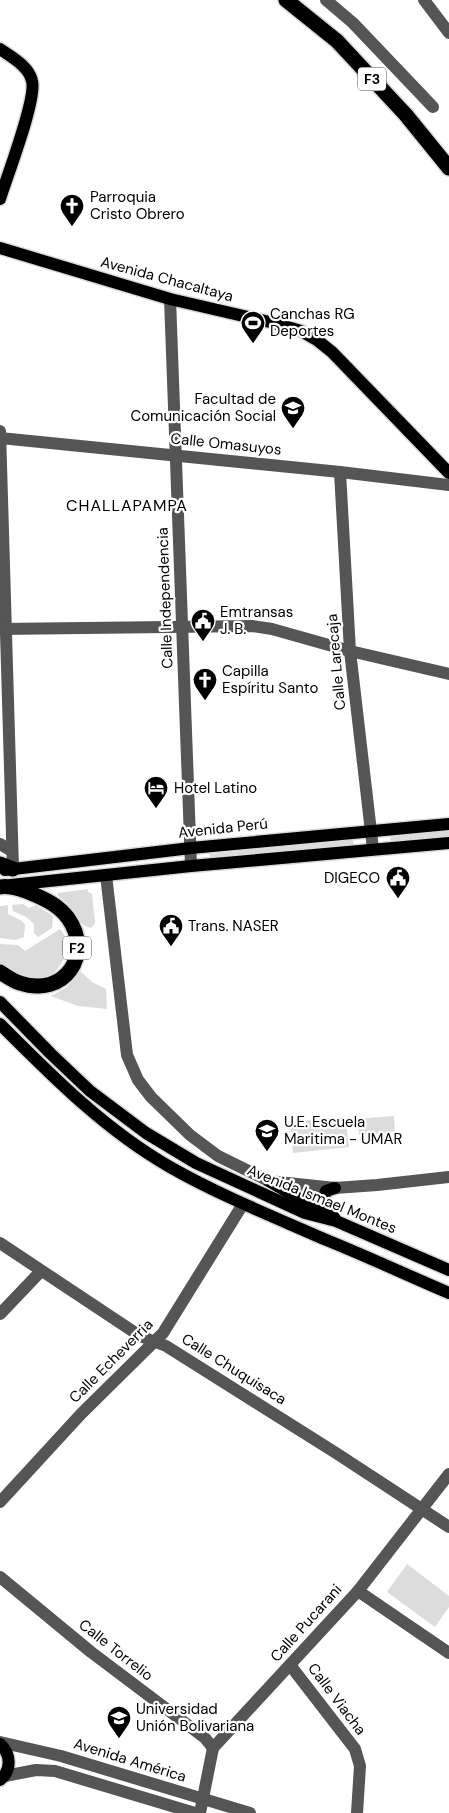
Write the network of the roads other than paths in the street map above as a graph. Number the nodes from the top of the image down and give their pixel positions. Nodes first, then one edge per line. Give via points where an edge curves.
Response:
1 (286, 0) edge
2 (326, 0) edge
3 (424, 0) edge
4 (449, 33) edge
5 (0, 49) edge
6 (433, 107) dead end
7 (449, 168) edge
8 (0, 199) edge
9 (0, 248) edge
10 (170, 299) junction
11 (0, 431) edge
12 (0, 438) edge
13 (176, 455) junction
14 (340, 472) junction
15 (449, 473) edge
16 (449, 485) edge
17 (182, 627) junction
18 (2, 629) edge
19 (350, 651) junction
20 (449, 674) edge
21 (449, 824) edge
22 (371, 830) junction
23 (449, 843) edge
24 (0, 844) edge
25 (191, 848) junction
26 (373, 849) junction
27 (12, 851) junction
28 (104, 858) junction
29 (191, 866) junction
30 (4, 868) edge
31 (106, 875) junction
32 (3, 886) edge
33 (0, 972) edge
34 (0, 1002) edge
35 (0, 1024) edge
36 (449, 1177) edge
37 (269, 1181) junction
38 (335, 1188) junction
39 (243, 1204) junction
40 (336, 1221) junction
41 (328, 1240) junction
42 (0, 1243) edge
43 (449, 1270) edge
44 (41, 1271) junction
45 (449, 1293) edge
46 (0, 1314) edge
47 (155, 1342) junction
48 (449, 1474) edge
49 (0, 1502) edge
50 (421, 1508) junction
51 (449, 1527) edge
52 (0, 1577) edge
53 (358, 1591) junction
54 (449, 1653) edge
55 (290, 1665) junction
56 (0, 1743) edge
57 (212, 1748) junction
58 (2, 1778) edge
59 (203, 1799) junction
60 (194, 1813) edge
61 (200, 1813) edge
62 (250, 1813) edge
63 (357, 1813) edge

1 - 7 highway, F3 via 337,41 406,115
2 - 6 street via 353,23
3 - 4 street
5 - 8 main road via 26,68 32,81 32,99
9 - 10 main road, Avenida Chacaltaya
10 - 13 street, Calle Independencia
10 - 15 main road, Avenida Chacaltaya via 274,323 317,340
11 - 12 street
12 - 13 street, Calle Omasuyos
12 - 18 street
13 - 14 street, Calle Omasuyos
13 - 17 street, Calle Independencia
14 - 16 street, Calle Omasuyos
14 - 19 street, Calle Larecaja
17 - 18 street
17 - 19 street via 252,626
17 - 25 street, Calle Independencia
18 - 27 street
19 - 20 street
19 - 22 street, Calle Larecaja
21 - 22 main road, Avenida Perú
22 - 25 main road, Avenida Perú
22 - 26 street, Calle Larecaja
23 - 26 main road
24 - 27 street
25 - 28 main road, Avenida Perú
25 - 29 street, Calle Independencia
26 - 29 main road
27 - 30 street
28 - 30 main road, Avenida Perú
28 - 31 main road
29 - 31 main road
31 - 32 main road
31 - 37 street via 123,1038 135,1074 151,1097 190,1135 218,1156
32 - 33 highway, F2 via 46,899 62,911 75,932 77,955 74,966 54,984 21,983
34 - 40 main road, Avenida Ismael Montes via 90,1091 146,1133 248,1188 305,1213
35 - 39 main road via 80,1102 130,1141 169,1167
36 - 38 street
37 - 38 street
37 - 40 main road
38 - 40 main road via 326,1191 324,1196
39 - 41 main road
39 - 47 street, Calle Echeverria via 164,1334
40 - 41 main road
40 - 43 main road, Avenida Ismael Montes
41 - 45 main road
42 - 44 street, Calle Chuquisaca
44 - 46 street
44 - 47 street, Calle Chuquisaca via 140,1336
47 - 49 street, Calle Echeverria via 81,1414
47 - 50 street, Calle Chuquisaca
48 - 50 street, Calle Pucarani
50 - 51 street, Calle Chuquisaca
50 - 53 street, Calle Pucarani
52 - 57 street, Calle Torrelio via 204,1738
53 - 54 street
53 - 55 street, Calle Pucarani
55 - 57 street, Calle Pucarani
55 - 63 street, Calle Viacha via 355,1749 360,1766
56 - 58 main road via 8,1756 8,1767
56 - 59 street, Avenida América via 62,1756
57 - 59 street
58 - 60 street via 36,1770 55,1771
59 - 61 street
59 - 62 street, Avenida América

